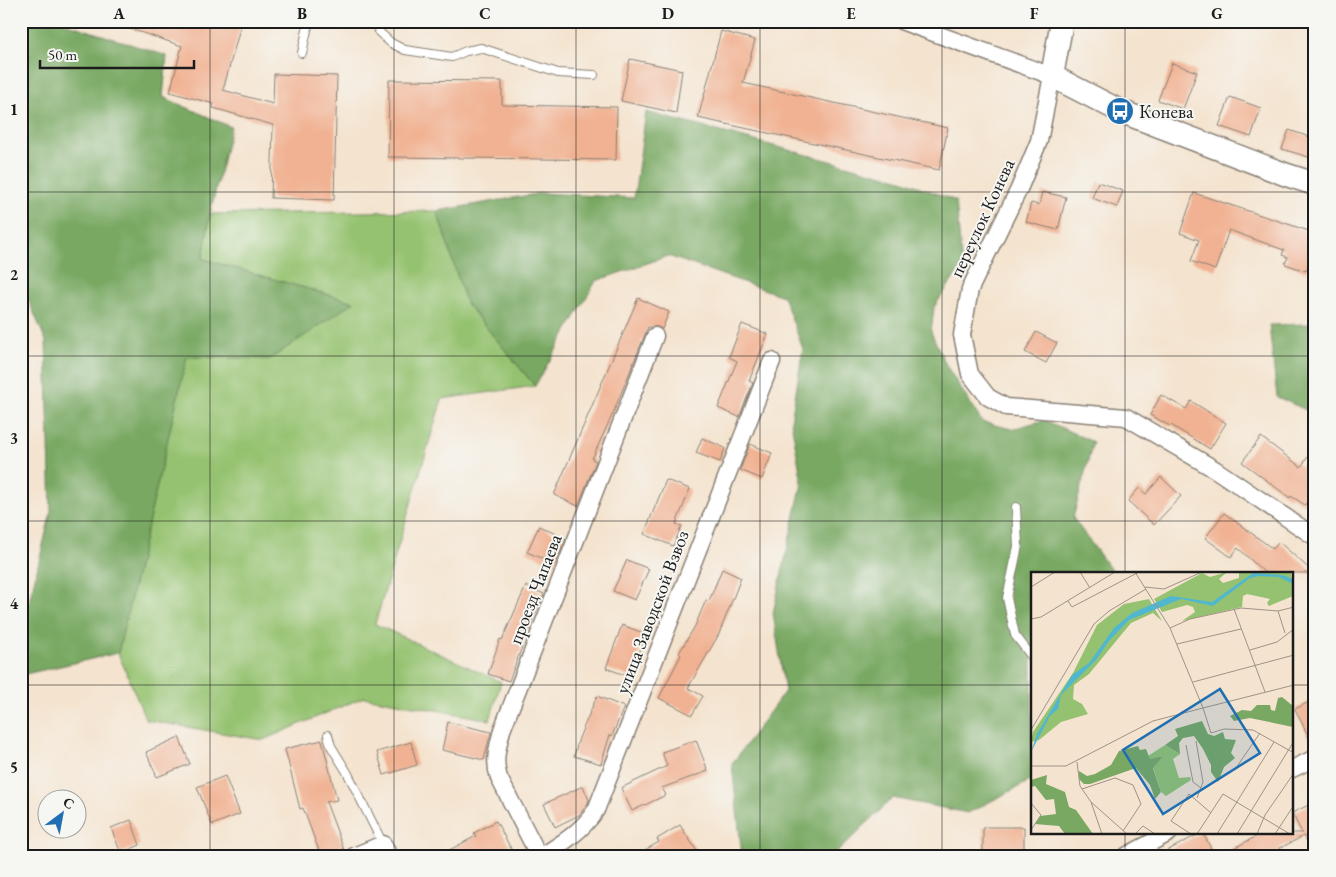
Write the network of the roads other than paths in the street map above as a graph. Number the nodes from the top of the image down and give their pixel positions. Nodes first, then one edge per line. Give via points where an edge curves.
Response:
1 (309, 21) edge
2 (377, 21) edge
3 (901, 21) edge
4 (1062, 21) edge
5 (302, 52) dead end
6 (594, 75) dead end
7 (1052, 76) junction
8 (1315, 184) edge
9 (655, 336) dead end
10 (772, 361) dead end
11 (1016, 507) dead end
12 (1315, 537) edge
13 (1031, 657) edge
14 (328, 735) dead end
15 (1315, 758) edge
16 (1294, 768) edge
17 (1166, 834) edge
18 (386, 850) edge
19 (354, 856) edge
20 (541, 856) edge
21 (1126, 856) edge

1 - 5 lane
2 - 6 lane via 379,32 405,50 452,57 480,48 558,73
3 - 7 street
4 - 7 main road
7 - 8 main road via 1120,112
7 - 12 street, переулок Конева via 1039,141 970,289 962,335 970,374 988,397 1006,407 1126,417 1216,470
9 - 20 street, проезд Чапаева via 502,730 496,753 495,766 499,778
10 - 20 street, улица Заводской Взвоз via 596,810 586,825
11 - 13 lane via 1018,546 1007,598 1015,635
14 - 18 lane
15 - 16 street
17 - 21 street
18 - 19 street

